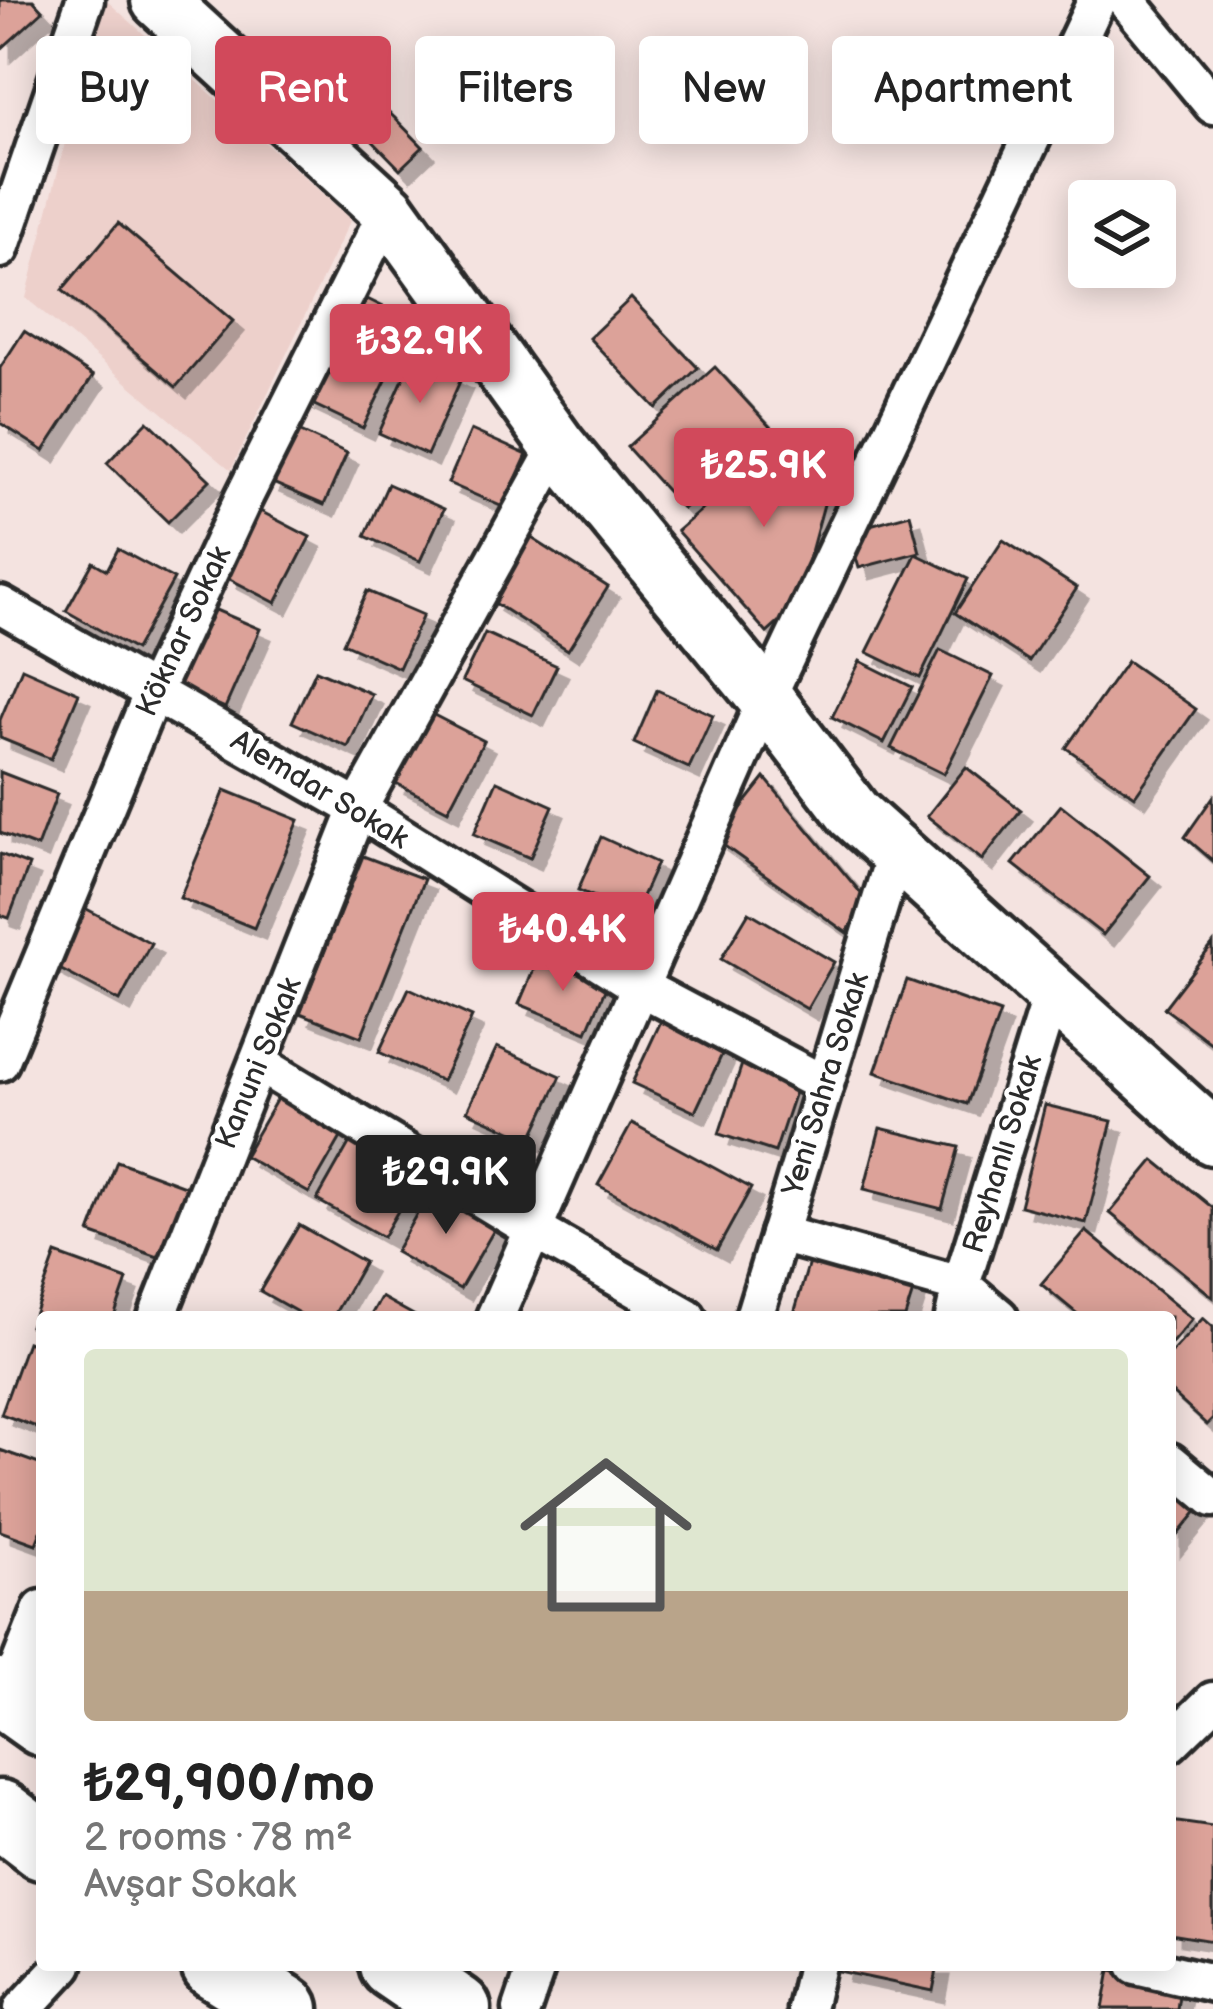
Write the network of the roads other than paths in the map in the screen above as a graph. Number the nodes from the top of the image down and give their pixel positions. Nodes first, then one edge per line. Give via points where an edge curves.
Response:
1 (85, 0) edge
2 (159, 0) edge
3 (1097, 0) edge
4 (1126, 0) edge
5 (1213, 105) edge
6 (388, 210) junction
7 (0, 249) edge
8 (558, 446) junction
9 (0, 605) edge
10 (153, 692) junction
11 (766, 699) junction
12 (358, 809) junction
13 (896, 851) junction
14 (640, 987) junction
15 (1052, 992) junction
16 (0, 1061) edge
17 (258, 1063) junction
18 (825, 1085) junction
19 (1213, 1137) edge
20 (534, 1230) junction
21 (779, 1234) junction
22 (957, 1301) edge
23 (160, 1311) edge
24 (499, 1311) edge
25 (676, 1311) edge
26 (756, 1311) edge
27 (1176, 1467) edge
28 (1213, 1498) edge
29 (36, 1631) edge
30 (1213, 1701) edge
31 (16, 1704) edge
32 (1176, 1737) edge
33 (0, 1814) edge
34 (36, 1841) edge
35 (58, 1971) edge
36 (225, 1971) edge
37 (402, 1971) edge
38 (536, 1971) edge
39 (815, 1971) edge
40 (1160, 1971) edge
41 (1213, 1984) edge
42 (23, 2009) edge
43 (285, 2009) edge
44 (457, 2009) edge
45 (522, 2009) edge
46 (806, 2009) edge

1 - 7 street
2 - 6 main road
3 - 11 street
4 - 5 street
6 - 8 main road
6 - 10 street, Köknar Sokak
8 - 11 main road
8 - 12 street, Kanuni Sokak
9 - 10 street, Alemdar Sokak
10 - 12 street, Alemdar Sokak
10 - 16 street, Köknar Sokak
11 - 13 main road via 854,814
11 - 14 street
12 - 14 street, Alemdar Sokak
12 - 17 street, Kanuni Sokak
13 - 15 main road
13 - 18 street, Yeni Sahra Sokak
14 - 18 street, Alemdar Sokak
14 - 20 street
15 - 19 main road
15 - 22 street, Reyhanlı Sokak
17 - 20 street
17 - 23 street, Kanuni Sokak
18 - 21 street, Yeni Sahra Sokak
20 - 24 street
20 - 25 street
21 - 22 street
21 - 26 street, Yeni Sahra Sokak
27 - 28 street
29 - 31 street
30 - 32 street
33 - 34 highway
35 - 42 street
36 - 43 highway
37 - 44 highway
38 - 45 street
39 - 46 street
40 - 41 street

